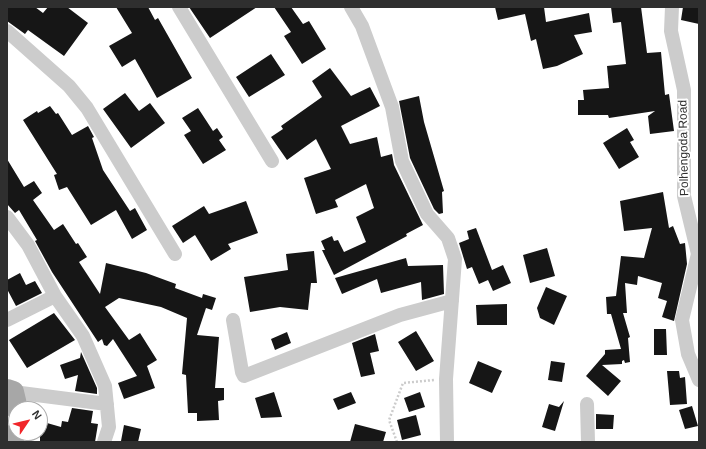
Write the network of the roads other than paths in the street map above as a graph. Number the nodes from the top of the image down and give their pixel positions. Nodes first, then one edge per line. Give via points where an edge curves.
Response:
1 (178, 7) edge
2 (351, 7) edge
3 (672, 7) edge
4 (7, 31) edge
5 (272, 161) dead end
6 (7, 217) edge
7 (175, 254) dead end
8 (55, 296) junction
9 (452, 301) junction
10 (7, 320) edge
11 (233, 320) dead end
12 (699, 380) edge
13 (12, 397) edge
14 (107, 404) junction
15 (588, 404) dead end
16 (104, 442) edge
17 (447, 442) edge
18 (588, 442) edge

1 - 5 street
2 - 9 street via 362,26 392,107 402,161 427,214 448,238 455,259
3 - 12 street, Polhengoda Road via 671,31 684,90 684,196 698,254 682,320 688,354
4 - 7 street via 69,86 87,108
6 - 8 street via 28,245
8 - 10 street
8 - 14 street via 83,336 105,386
9 - 11 street via 400,315 244,376
9 - 17 street via 446,379
13 - 14 street
14 - 16 street via 109,428
15 - 18 street

